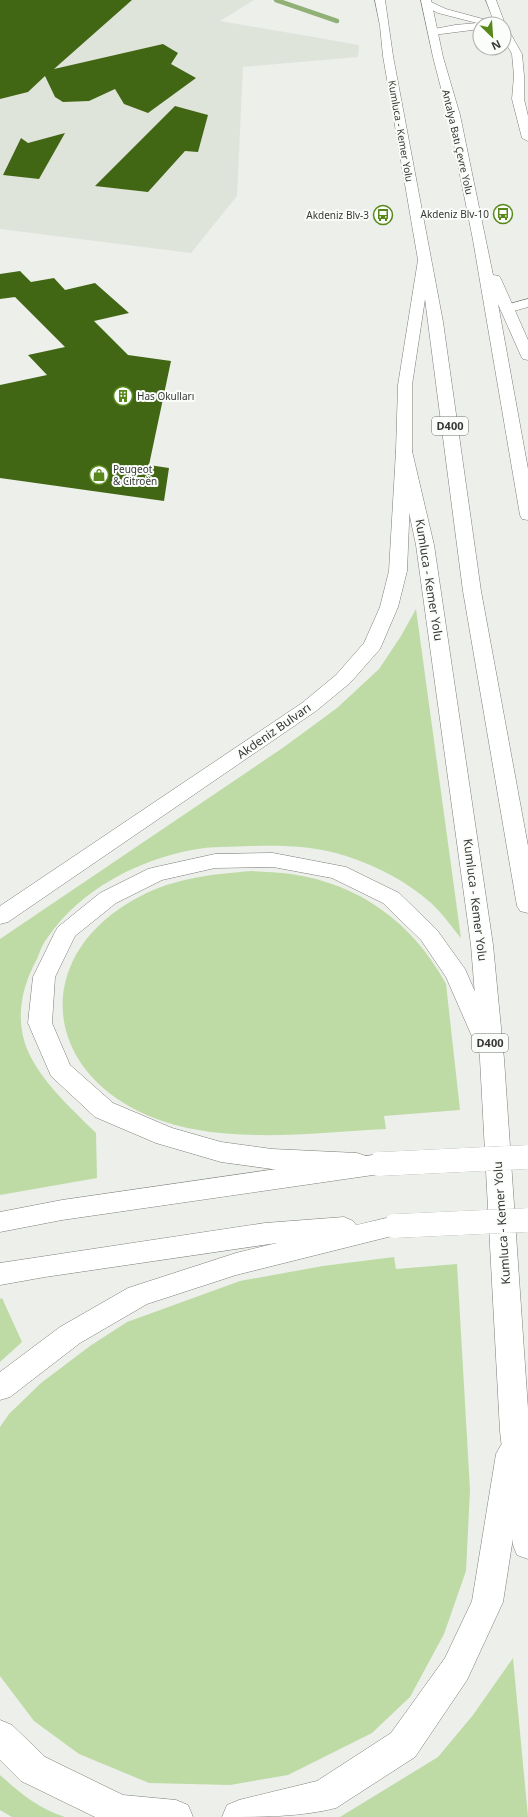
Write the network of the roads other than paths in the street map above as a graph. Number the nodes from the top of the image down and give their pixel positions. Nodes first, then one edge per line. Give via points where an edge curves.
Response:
1 (380, 0) edge
2 (491, 0) edge
3 (427, 2) edge
4 (497, 16) edge
5 (472, 19) edge
6 (472, 27) edge
7 (433, 32) junction
8 (512, 45) edge
9 (528, 138) edge
10 (481, 251) junction
11 (424, 261) junction
12 (528, 303) edge
13 (507, 309) junction
14 (528, 356) edge
15 (404, 451) junction
16 (528, 515) edge
17 (528, 906) edge
18 (0, 917) edge
19 (492, 1060) junction
20 (528, 1157) edge
21 (380, 1164) junction
22 (528, 1220) edge
23 (0, 1222) edge
24 (395, 1226) junction
25 (0, 1274) edge
26 (0, 1388) edge
27 (515, 1431) junction
28 (528, 1545) edge
29 (0, 1737) edge
30 (176, 1817) edge
31 (239, 1817) edge

1 - 11 main road, Kumluca - Kemer Yolu / D400
2 - 4 main road
3 - 5 main road via 442,11
3 - 7 main road
6 - 7 main road
7 - 10 main road, Antalya Batı Çevre Yolu via 454,115
8 - 9 main road via 517,54 518,100
10 - 13 main road
10 - 16 main road
11 - 15 main road, Kumluca - Kemer Yolu / D400 via 405,385
11 - 17 main road, Kumluca - Kemer Yolu / D400 via 436,322 472,591
12 - 13 main road
13 - 14 main road
15 - 18 main road, Akdeniz Bulvarı via 398,571 389,607 373,645 343,679 309,707
15 - 19 main road, Kumluca - Kemer Yolu / D400 via 425,545 482,945
19 - 21 main road via 457,976 429,935 391,898 338,872 273,860 215,861 156,874 108,898 66,932 44,977 40,1023 60,1070 104,1110 165,1136 220,1152 272,1159
19 - 27 main road, Kumluca - Kemer Yolu / D400
20 - 21 main road, bridge
21 - 23 main road via 62,1210
22 - 24 main road, bridge
24 - 25 main road via 265,1234
24 - 26 main road via 236,1264 138,1296 70,1335
27 - 28 main road, Kumluca - Kemer Yolu / D400
27 - 31 main road via 487,1602 456,1669 403,1745 324,1796
29 - 30 main road via 33,1769 121,1812

